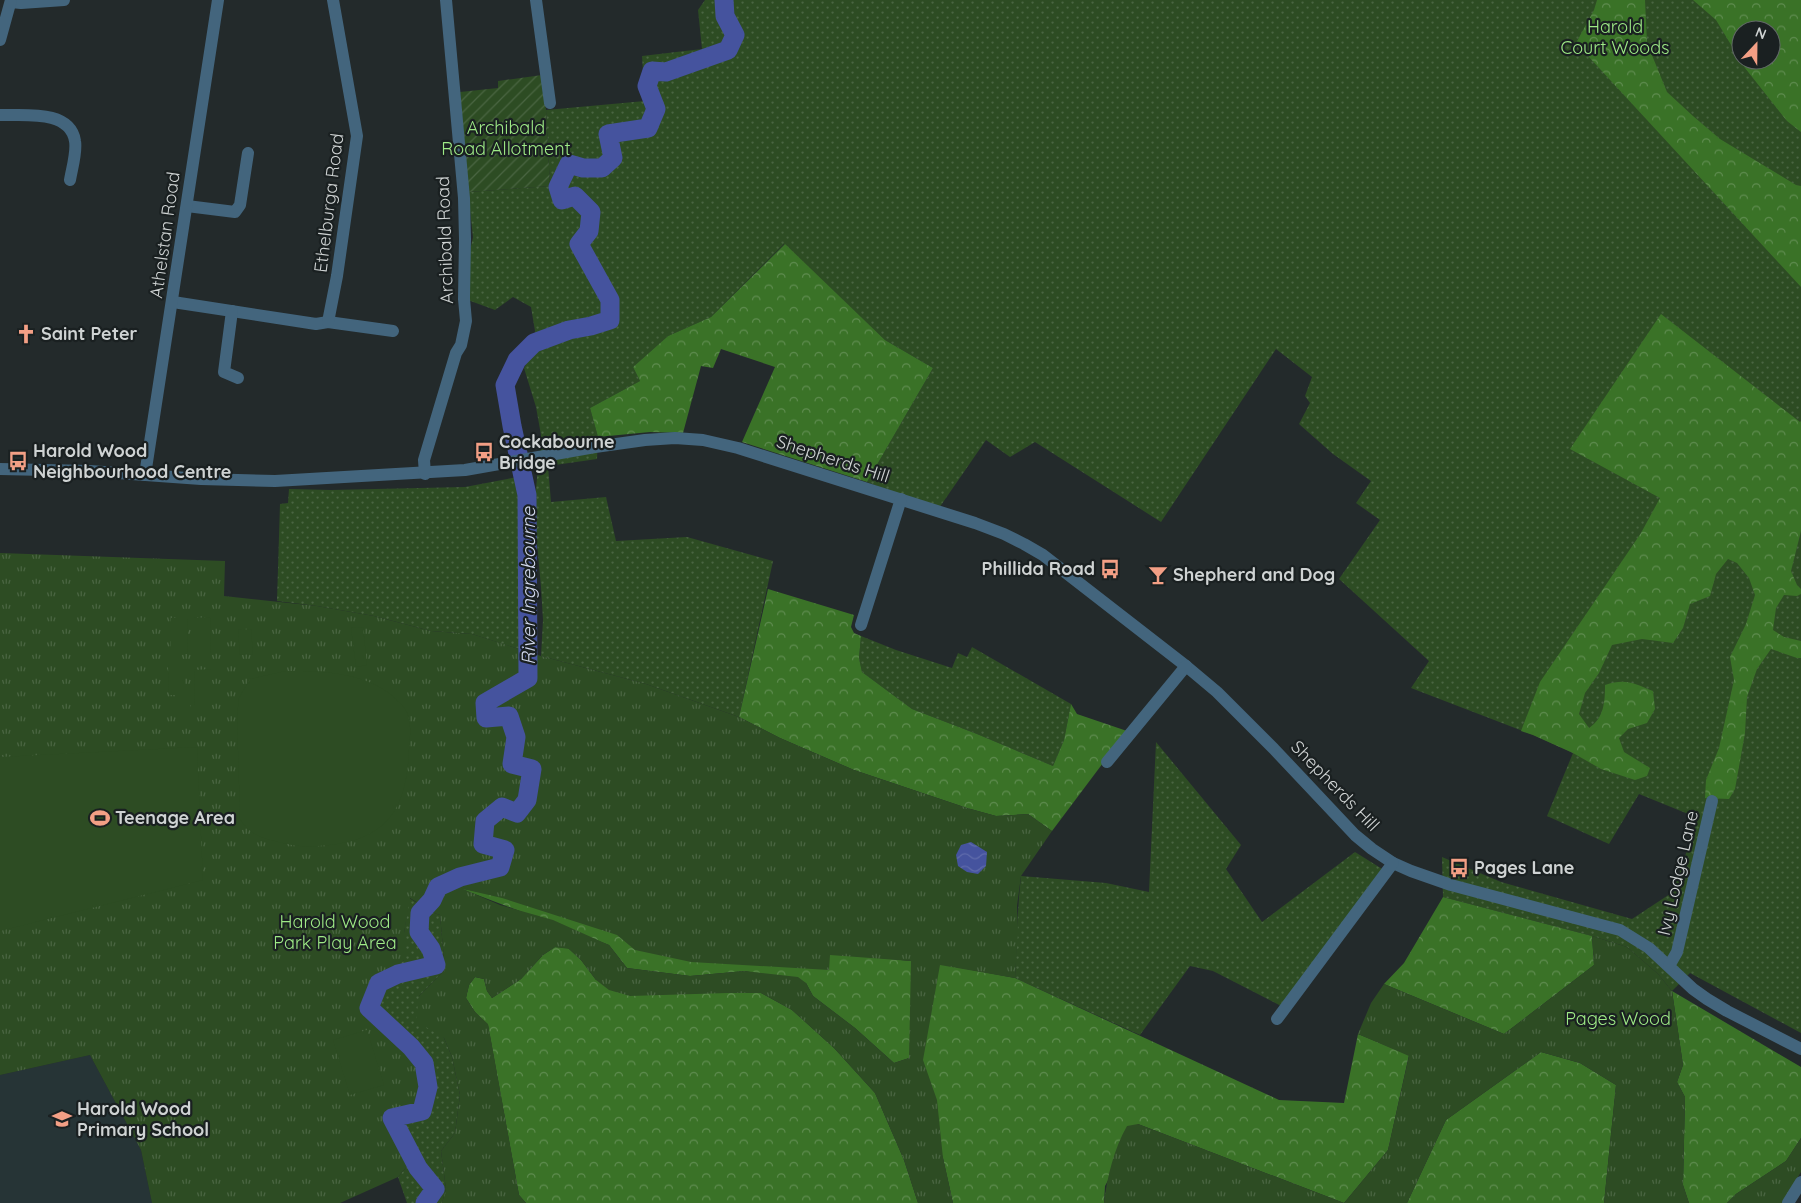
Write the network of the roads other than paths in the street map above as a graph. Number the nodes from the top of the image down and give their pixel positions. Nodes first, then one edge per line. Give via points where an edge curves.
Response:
1 (64, 0) edge
2 (218, 0) edge
3 (333, 0) edge
4 (446, 0) edge
5 (536, 0) edge
6 (11, 1) edge
7 (0, 40) edge
8 (550, 103) dead end
9 (0, 115) edge
10 (248, 153) dead end
11 (70, 180) dead end
12 (188, 206) junction
13 (173, 302) junction
14 (232, 311) junction
15 (328, 322) junction
16 (393, 331) dead end
17 (238, 378) dead end
18 (0, 469) edge
19 (425, 474) junction
20 (145, 475) junction
21 (901, 499) junction
22 (861, 625) dead end
23 (1186, 666) junction
24 (1107, 762) dead end
25 (1712, 801) dead end
26 (1394, 863) junction
27 (1669, 966) junction
28 (1277, 1018) dead end
29 (1801, 1049) edge
30 (1801, 1182) edge
31 (1788, 1203) edge

1 - 6 street via 18,4
2 - 12 street, Athelstan Road
3 - 15 street, Ethelburga Road via 357,136
4 - 19 street, Archibald Road via 464,198 466,321 424,460
5 - 8 street
6 - 7 street
9 - 11 street via 45,117 68,126 76,142
10 - 12 street via 240,205 236,212
12 - 13 street, Athelstan Road
13 - 14 street
13 - 20 street, Athelstan Road
14 - 15 street via 316,324
14 - 17 street via 224,372
15 - 16 street
18 - 20 street, Shepherds Hill
19 - 20 street, Shepherds Hill via 275,481
19 - 21 street, Shepherds Hill via 675,438 738,448
21 - 22 street
21 - 23 street, Shepherds Hill via 1004,534 1024,544
23 - 24 street
23 - 26 street, Shepherds Hill via 1250,725 1355,835
25 - 27 street, Ivy Lodge Lane via 1678,952
26 - 27 street, Shepherds Hill via 1451,885 1620,930 1649,948
26 - 28 street
27 - 29 street, Shepherds Hill via 1707,999
30 - 31 street

